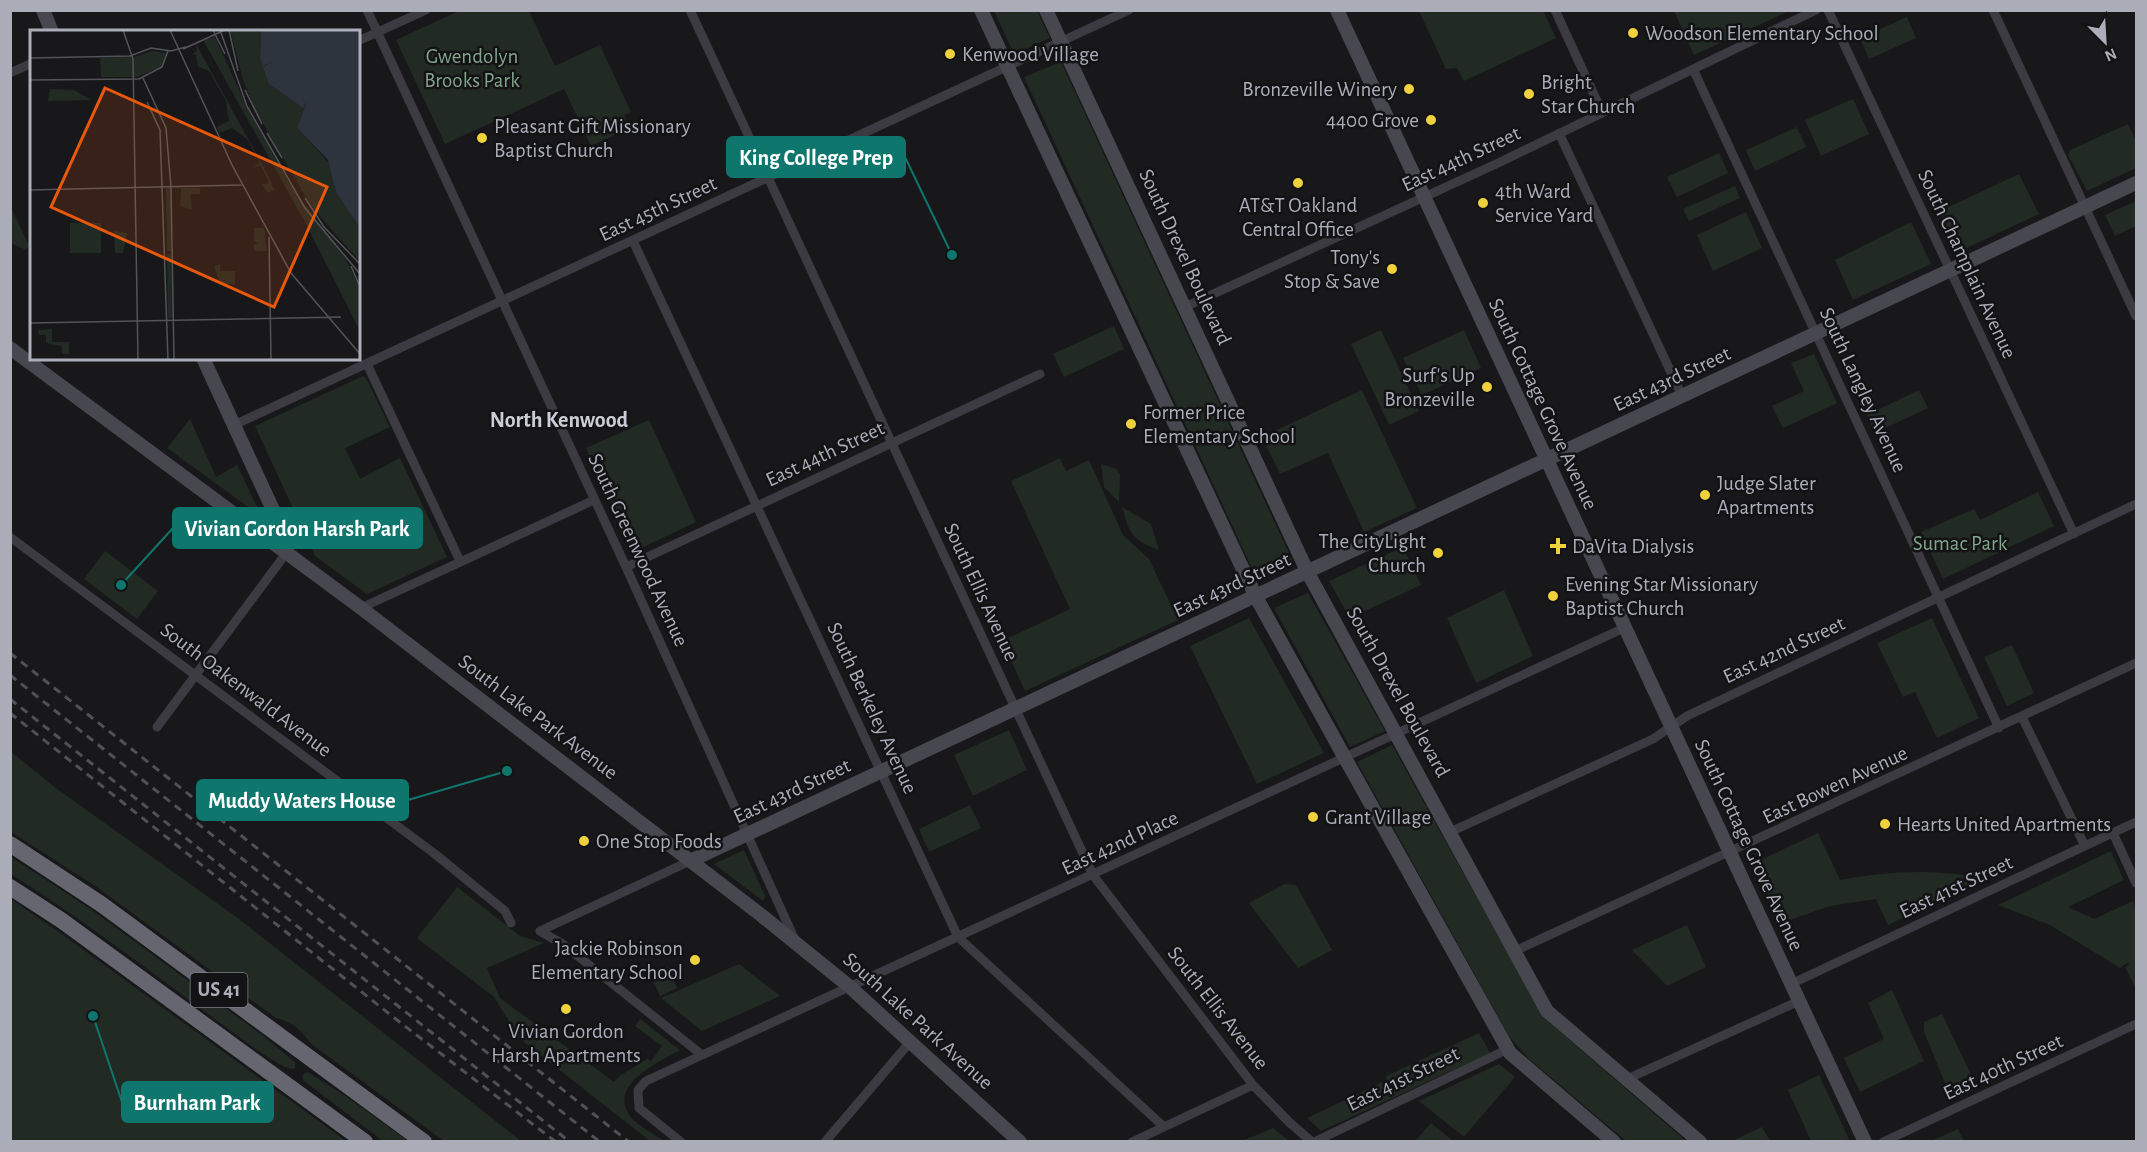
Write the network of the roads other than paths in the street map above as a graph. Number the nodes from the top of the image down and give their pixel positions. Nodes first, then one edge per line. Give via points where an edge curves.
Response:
1 (42, 10) edge
2 (367, 10) edge
3 (426, 10) edge
4 (690, 10) edge
5 (981, 10) edge
6 (1046, 10) edge
7 (1129, 10) edge
8 (1337, 10) edge
9 (1555, 10) edge
10 (1816, 10) edge
11 (1828, 10) edge
12 (1993, 10) edge
13 (51, 30) edge
14 (377, 33) junction
15 (360, 40) edge
16 (1060, 42) junction
17 (30, 64) edge
18 (1008, 67) junction
19 (1693, 69) junction
20 (10, 73) edge
21 (1602, 112) junction
22 (1559, 133) junction
23 (768, 178) junction
24 (2136, 183) edge
25 (1424, 197) junction
26 (2085, 208) junction
27 (633, 241) junction
28 (1950, 271) junction
29 (501, 302) junction
30 (1185, 307) junction
31 (2136, 316) edge
32 (1816, 334) junction
33 (10, 348) edge
34 (204, 360) edge
35 (367, 364) junction
36 (1040, 374) dead end
37 (1683, 398) junction
38 (234, 425) junction
39 (891, 443) junction
40 (1546, 462) junction
41 (594, 500) junction
42 (2136, 504) edge
43 (758, 505) junction
44 (2074, 534) junction
45 (10, 537) edge
46 (287, 552) junction
47 (460, 561) junction
48 (626, 567) junction
49 (1308, 573) junction
50 (1256, 597) junction
51 (1939, 597) junction
52 (361, 608) junction
53 (1624, 628) junction
54 (2136, 663) edge
55 (196, 674) junction
56 (1016, 710) junction
57 (2022, 717) junction
58 (157, 727) dead end
59 (1670, 727) junction
60 (2000, 728) junction
61 (1397, 734) junction
62 (1345, 758) junction
63 (882, 772) junction
64 (2136, 822) edge
65 (1450, 832) junction
66 (2113, 833) junction
67 (749, 834) junction
68 (10, 844) edge
69 (2085, 846) junction
70 (1729, 852) junction
71 (690, 861) junction
72 (1093, 875) junction
73 (2136, 883) edge
74 (10, 888) edge
75 (511, 923) dead end
76 (958, 937) junction
77 (797, 943) junction
78 (1515, 951) junction
79 (1791, 984) junction
80 (850, 987) junction
81 (1799, 1001) junction
82 (2136, 1024) edge
83 (910, 1042) junction
84 (1508, 1049) junction
85 (702, 1055) junction
86 (1627, 1079) junction
87 (1254, 1084) junction
88 (1164, 1127) junction
89 (365, 1142) edge
90 (424, 1142) edge
91 (681, 1142) edge
92 (825, 1142) edge
93 (1020, 1142) edge
94 (1132, 1142) edge
95 (1313, 1142) edge
96 (1614, 1142) edge
97 (1700, 1142) edge
98 (1864, 1142) edge
99 (1883, 1142) edge

1 - 13 street
2 - 14 street, South Greenwood Avenue
3 - 14 street
4 - 23 street, South Ellis Avenue
5 - 18 street
6 - 16 street, South Drexel Boulevard
7 - 16 street, East 45th Street
8 - 25 street, South Cottage Grove Avenue
9 - 21 street
10 - 19 street, East 44th Street
11 - 28 street, South Champlain Avenue
12 - 26 street
14 - 15 street
14 - 29 street, South Greenwood Avenue
16 - 18 street, East 45th Street
16 - 30 street, South Drexel Boulevard
17 - 20 street
18 - 23 street, East 45th Street
18 - 50 street
19 - 21 street, East 44th Street
19 - 32 street, South Langley Avenue
21 - 22 street, East 44th Street
22 - 25 street, East 44th Street
22 - 37 street
23 - 27 street, East 45th Street
23 - 39 street, South Ellis Avenue
24 - 26 street, East 43rd Street
25 - 30 street, East 44th Street
25 - 40 street, South Cottage Grove Avenue
26 - 28 street, East 43rd Street
26 - 31 street
27 - 29 street, East 45th Street
27 - 43 street, South Berkeley Avenue
28 - 32 street, East 43rd Street
28 - 44 street, South Champlain Avenue
29 - 35 street, East 45th Street
29 - 41 street, South Greenwood Avenue
30 - 49 street, South Drexel Boulevard
32 - 37 street, East 43rd Street
32 - 51 street, South Langley Avenue
33 - 46 street, South Lake Park Avenue
34 - 38 street
35 - 38 street, East 45th Street
35 - 47 street
36 - 39 street, East 44th Street
37 - 40 street, East 43rd Street
38 - 46 street via 286,538
39 - 43 street, East 44th Street
39 - 56 street, South Ellis Avenue
40 - 49 street, East 43rd Street
40 - 53 street, South Cottage Grove Avenue
41 - 47 street
41 - 48 street, South Greenwood Avenue
42 - 44 street, East 42nd Street
43 - 48 street, East 44th Street
43 - 63 street, South Berkeley Avenue
44 - 51 street, East 42nd Street
45 - 55 street, South Oakenwald Avenue
46 - 52 street, South Lake Park Avenue
46 - 55 street
47 - 52 street
48 - 67 street, South Greenwood Avenue
49 - 50 street, East 43rd Street
49 - 61 street, South Drexel Boulevard
50 - 56 street, East 43rd Street
50 - 62 street
51 - 59 street, East 42nd Street
51 - 60 street, South Langley Avenue
52 - 71 street, South Lake Park Avenue
53 - 59 street, South Cottage Grove Avenue
53 - 61 street, East 42nd Place
54 - 57 street, East Bowen Avenue
55 - 58 street
55 - 75 street, South Oakenwald Avenue via 435,854 505,911
56 - 63 street, East 43rd Street
56 - 72 street, South Ellis Avenue
57 - 60 street, East Bowen Avenue
57 - 69 street
59 - 65 street, East 42nd Street via 1653,739
59 - 70 street, South Cottage Grove Avenue
60 - 70 street, East Bowen Avenue
61 - 62 street, East 42nd Place
61 - 65 street, South Drexel Boulevard
62 - 72 street, East 42nd Place
62 - 84 street
63 - 67 street, East 43rd Street
63 - 76 street, South Berkeley Avenue
64 - 66 street, East 41st Street
65 - 78 street, South Drexel Boulevard
66 - 69 street, East 41st Street
66 - 73 street
67 - 71 street, East 43rd Street
67 - 77 street, South Greenwood Avenue
68 - 90 highway, US 41 via 101,904
69 - 79 street, East 41st Street
70 - 78 street, East Bowen Avenue
70 - 79 street, South Cottage Grove Avenue
71 - 77 street, South Lake Park Avenue
71 - 85 street, East 43rd Street via 540,931 564,945
72 - 76 street, East 42nd Place
72 - 87 street, South Ellis Avenue
74 - 89 highway, US 41 via 61,920
76 - 80 street, East 42nd Place
76 - 88 street, South Berkeley Avenue
77 - 80 street, South Lake Park Avenue
78 - 86 street, South Drexel Boulevard via 1547,1011
79 - 81 street, South Cottage Grove Avenue
80 - 83 street, South Lake Park Avenue
80 - 85 street, East 42nd Place
81 - 86 street
81 - 98 street, South Cottage Grove Avenue
82 - 99 street, East 40th Street
83 - 92 street
83 - 93 street, South Lake Park Avenue
84 - 95 street, East 41st Street
84 - 96 street
85 - 91 street, East 42nd Place via 646,1081 638,1089 639,1108
86 - 97 street, South Drexel Boulevard
87 - 88 street
87 - 95 street, South Ellis Avenue
88 - 94 street

